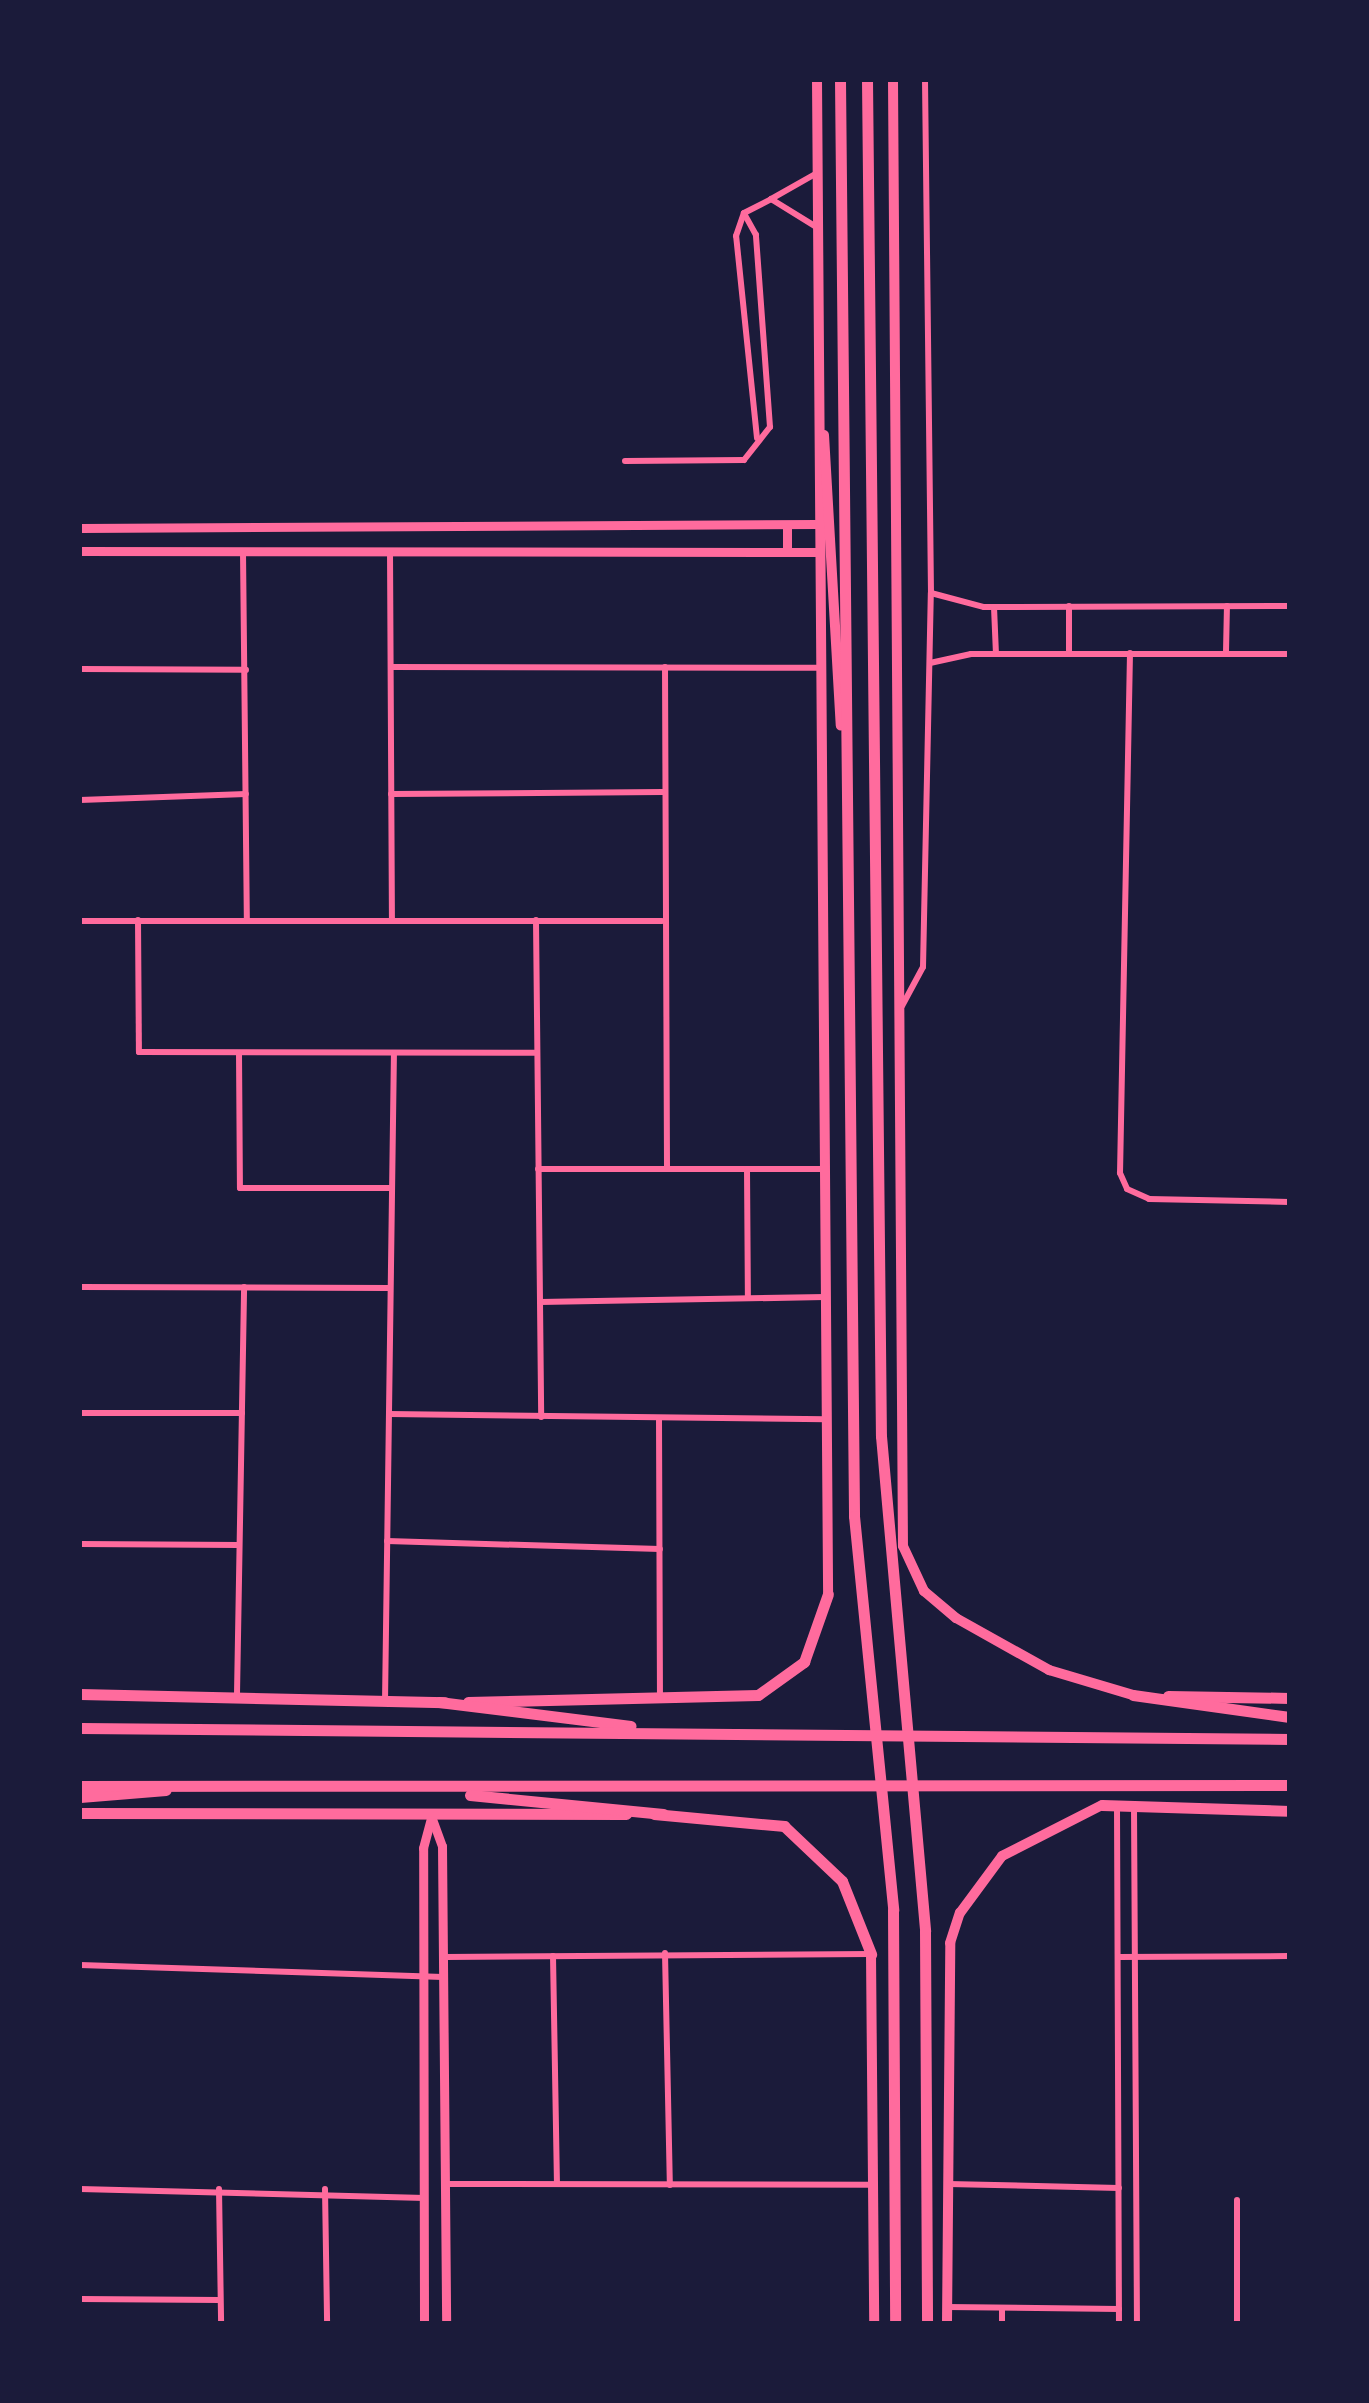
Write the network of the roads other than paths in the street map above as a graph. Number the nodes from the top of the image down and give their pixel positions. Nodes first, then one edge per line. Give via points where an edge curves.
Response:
1 (818, 80) edge
2 (840, 80) edge
3 (867, 80) edge
4 (893, 80) edge
5 (924, 80) edge
6 (818, 172) junction
7 (771, 199) junction
8 (744, 212) junction
9 (818, 228) junction
10 (819, 350) junction
11 (757, 438) junction
12 (625, 461) dead end
13 (817, 524) junction
14 (787, 525) junction
15 (80, 528) edge
16 (80, 550) edge
17 (243, 550) junction
18 (390, 550) junction
19 (787, 552) junction
20 (818, 552) junction
21 (931, 593) junction
22 (1069, 606) junction
23 (1227, 606) junction
24 (1289, 606) edge
25 (994, 607) junction
26 (1226, 652) junction
27 (1130, 653) junction
28 (996, 654) junction
29 (1069, 654) junction
30 (1289, 654) edge
31 (930, 663) junction
32 (391, 667) junction
33 (664, 668) junction
34 (821, 668) junction
35 (80, 669) edge
36 (246, 670) junction
37 (841, 726) junction
38 (664, 792) junction
39 (246, 794) junction
40 (391, 794) junction
41 (80, 800) edge
42 (247, 919) junction
43 (138, 920) junction
44 (392, 920) junction
45 (536, 920) junction
46 (80, 921) edge
47 (662, 921) junction
48 (896, 1016) junction
49 (239, 1053) junction
50 (394, 1053) junction
51 (537, 1053) junction
52 (667, 1169) junction
53 (538, 1170) junction
54 (747, 1170) junction
55 (824, 1170) junction
56 (392, 1188) junction
57 (1289, 1202) edge
58 (80, 1287) edge
59 (244, 1288) junction
60 (390, 1288) junction
61 (826, 1296) junction
62 (748, 1298) junction
63 (540, 1302) junction
64 (80, 1413) edge
65 (242, 1413) junction
66 (389, 1414) junction
67 (541, 1417) junction
68 (659, 1418) junction
69 (826, 1419) junction
70 (388, 1542) junction
71 (80, 1544) edge
72 (240, 1545) junction
73 (660, 1549) junction
74 (828, 1594) joint
75 (80, 1694) edge
76 (236, 1694) junction
77 (1133, 1695) junction
78 (1289, 1698) edge
79 (660, 1699) junction
80 (439, 1702) junction
81 (385, 1703) junction
82 (1289, 1717) edge
83 (80, 1728) edge
84 (684, 1733) junction
85 (1289, 1739) edge
86 (80, 1786) edge
87 (1289, 1786) edge
88 (204, 1788) junction
89 (406, 1788) junction
90 (80, 1797) edge
91 (1102, 1805) joint
92 (1117, 1806) junction
93 (1134, 1807) junction
94 (1289, 1811) edge
95 (80, 1813) edge
96 (663, 1814) junction
97 (431, 1816) junction
98 (665, 1953) junction
99 (871, 1954) junction
100 (552, 1956) junction
101 (1289, 1956) edge
102 (445, 1957) junction
103 (1135, 1957) junction
104 (1118, 1958) junction
105 (80, 1965) edge
106 (423, 1974) junction
107 (444, 1978) junction
108 (446, 2184) junction
109 (558, 2184) junction
110 (948, 2184) junction
111 (670, 2185) junction
112 (872, 2185) junction
113 (218, 2188) junction
114 (1118, 2188) junction
115 (80, 2189) edge
116 (324, 2189) junction
117 (427, 2198) junction
118 (1237, 2200) dead end
119 (80, 2299) edge
120 (220, 2300) junction
121 (947, 2307) junction
122 (1002, 2308) junction
123 (1119, 2309) junction
124 (220, 2323) edge
125 (327, 2323) edge
126 (424, 2323) edge
127 (446, 2323) edge
128 (874, 2323) edge
129 (895, 2323) edge
130 (927, 2323) edge
131 (948, 2323) edge
132 (1002, 2323) edge
133 (1119, 2323) edge
134 (1137, 2323) edge
135 (1237, 2323) edge

1 - 6 main road
2 - 37 main road
3 - 130 main road via 881,1436 925,1931
4 - 48 main road
5 - 21 street
6 - 7 street
6 - 9 main road
7 - 8 street
7 - 9 street
8 - 11 street via 736,236
8 - 11 street via 756,235 770,427
9 - 10 main road
10 - 13 main road
10 - 37 main road
11 - 12 street via 744,460
13 - 14 street
13 - 20 main road
14 - 15 street
14 - 19 street
16 - 17 street
17 - 18 street
17 - 36 street
18 - 19 street
18 - 32 street
19 - 20 street
20 - 34 main road
21 - 25 street
21 - 31 street
22 - 23 street
22 - 25 street
22 - 29 street
23 - 24 street
23 - 26 street
25 - 28 street
26 - 27 street
26 - 30 street
27 - 29 street
27 - 57 street via 1120,1173 1127,1189 1149,1199
28 - 29 street
28 - 31 street
31 - 48 street via 923,967
32 - 33 street
32 - 40 street
33 - 34 street
33 - 38 street
34 - 55 main road
35 - 36 street
36 - 39 street
37 - 129 main road via 854,1516 893,1910
38 - 40 street
38 - 47 street
39 - 41 street
39 - 42 street
40 - 44 street
42 - 43 street
42 - 44 street
43 - 46 street
43 - 49 street via 139,1052
44 - 45 street
45 - 47 street
45 - 51 street
47 - 52 street
48 - 77 main road via 903,1546 924,1591 956,1618 1050,1670
49 - 50 street
49 - 56 street via 240,1188
50 - 51 street
50 - 56 street
51 - 53 street
52 - 53 street
52 - 54 street
53 - 63 street
54 - 55 street
54 - 62 street
55 - 61 main road
56 - 60 street
58 - 59 street
59 - 60 street
59 - 65 street
60 - 66 street
61 - 62 street
61 - 69 main road
62 - 63 street
63 - 67 street
64 - 65 street
65 - 72 street
66 - 67 street
66 - 70 street
67 - 68 street
68 - 69 street
68 - 73 street
69 - 74 main road
70 - 73 street
70 - 81 street
71 - 72 street
72 - 76 street
73 - 79 street
74 - 79 main road via 820,1631 783,1682 734,1700
75 - 76 main road
76 - 81 main road
77 - 78 main road
77 - 82 main road
79 - 80 main road
80 - 81 main road
80 - 84 main road
83 - 84 main road
84 - 85 main road
86 - 88 main road
87 - 89 main road
88 - 89 main road
88 - 90 main road
89 - 96 main road
91 - 92 main road
91 - 110 main road via 1002,1856 960,1913 946,1991
92 - 93 main road
92 - 104 street
93 - 94 main road
93 - 103 street
95 - 97 main road
96 - 97 main road
96 - 99 main road via 758,1818 806,1841 854,1904
97 - 102 street via 442,1846
97 - 106 street
98 - 99 street
98 - 100 street
98 - 111 street
99 - 112 main road
100 - 102 street
100 - 109 street
101 - 103 street
102 - 107 street
103 - 104 street
103 - 134 street
104 - 114 street
105 - 106 street
106 - 107 street
106 - 117 street
107 - 108 street
108 - 109 street
108 - 127 street
109 - 111 street
110 - 114 street
110 - 121 main road
111 - 112 street
112 - 128 main road
113 - 115 street
113 - 116 street
113 - 120 street
114 - 123 street
116 - 117 street
116 - 125 street
117 - 126 street
118 - 135 street
119 - 120 street
120 - 124 street
121 - 122 street
121 - 131 main road
122 - 123 street
122 - 132 street
123 - 133 street

